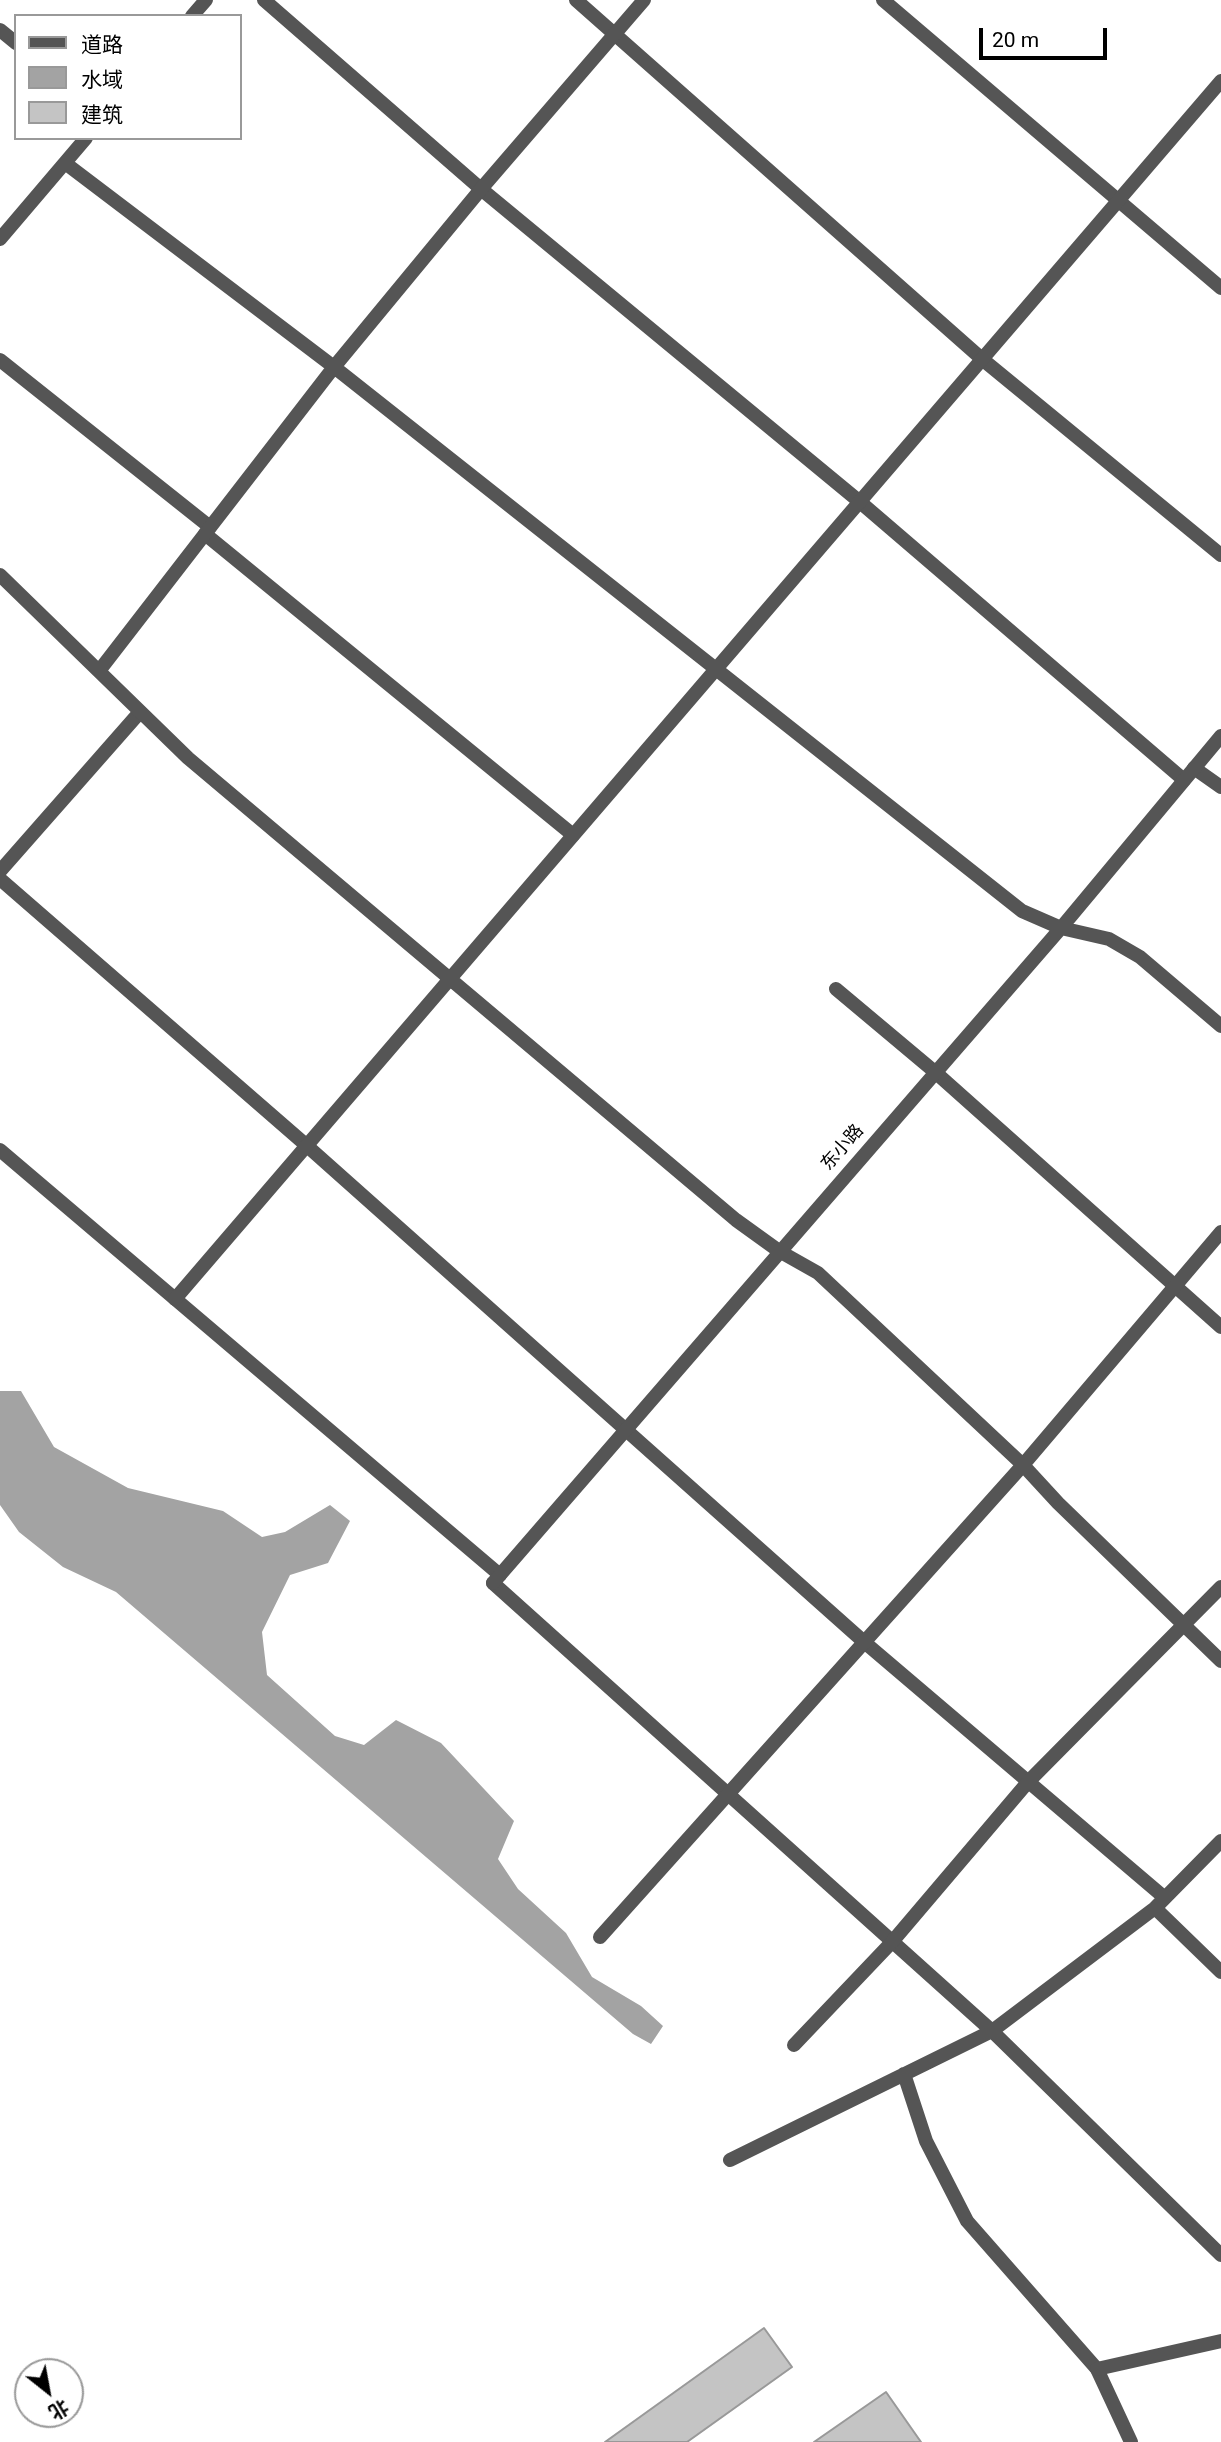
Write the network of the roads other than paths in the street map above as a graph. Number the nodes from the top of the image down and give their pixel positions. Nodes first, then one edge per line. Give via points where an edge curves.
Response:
1 (205, 0) edge
2 (264, 0) edge
3 (576, 0) edge
4 (643, 0) edge
5 (883, 0) edge
6 (194, 14) edge
7 (0, 30) edge
8 (614, 33) junction
9 (14, 41) edge
10 (1221, 81) edge
11 (84, 140) edge
12 (65, 163) junction
13 (481, 189) junction
14 (1119, 199) junction
15 (0, 239) edge
16 (1221, 288) edge
17 (982, 359) junction
18 (0, 360) edge
19 (334, 367) junction
20 (860, 502) junction
21 (208, 530) junction
22 (1221, 555) edge
23 (0, 575) edge
24 (716, 669) junction
25 (99, 671) junction
26 (140, 712) junction
27 (1221, 736) edge
28 (1194, 768) junction
29 (1184, 780) junction
30 (1221, 787) edge
31 (572, 835) junction
32 (0, 871) edge
33 (0, 879) edge
34 (1061, 928) junction
35 (450, 979) junction
36 (836, 989) dead end
37 (1221, 1026) edge
38 (935, 1072) junction
39 (306, 1145) junction
40 (0, 1150) edge
41 (1221, 1232) edge
42 (779, 1251) junction
43 (1176, 1284) junction
44 (175, 1299) junction
45 (1221, 1327) edge
46 (625, 1430) junction
47 (1023, 1465) junction
48 (496, 1579) junction
49 (1221, 1587) edge
50 (1184, 1625) junction
51 (863, 1641) junction
52 (1221, 1661) edge
53 (1028, 1782) junction
54 (727, 1794) junction
55 (1221, 1841) edge
56 (1160, 1903) junction
57 (600, 1937) dead end
58 (892, 1942) junction
59 (1221, 1972) edge
60 (992, 2031) junction
61 (794, 2045) dead end
62 (904, 2074) junction
63 (730, 2160) dead end
64 (1221, 2255) edge
65 (1221, 2341) edge
66 (1097, 2370) junction
67 (1130, 2442) edge

1 - 6 street
2 - 13 street
3 - 8 street
4 - 8 street
5 - 14 street
7 - 9 street
8 - 13 street
8 - 17 street
10 - 14 street
11 - 12 street
12 - 15 street
12 - 19 street
13 - 19 street
13 - 20 street
14 - 16 street
14 - 17 street
17 - 20 street
17 - 22 street
18 - 21 street
19 - 21 street
19 - 24 street
20 - 24 street
20 - 29 street
21 - 25 street
21 - 31 street
23 - 25 street
24 - 31 street
24 - 34 street via 1022,911
25 - 26 street
26 - 32 street
26 - 35 street via 188,758
27 - 28 street, 东小路
28 - 29 street, 东小路
28 - 30 street
29 - 34 street, 东小路
31 - 35 street
33 - 39 street
34 - 37 street via 1110,939 1140,957
34 - 38 street, 东小路
35 - 39 street
35 - 42 street via 736,1220
36 - 38 street
38 - 42 street, 东小路
38 - 43 street
39 - 44 street
39 - 46 street
40 - 44 street
41 - 43 street
42 - 46 street, 东小路
42 - 47 street via 818,1273
43 - 45 street
43 - 47 street
44 - 48 street
46 - 48 street, 东小路
46 - 51 street
47 - 50 street
47 - 51 street
48 - 54 street
49 - 50 street
50 - 52 street
50 - 53 street
51 - 53 street
51 - 54 street
53 - 56 street
53 - 58 street
54 - 57 street
54 - 58 street
55 - 56 street
56 - 59 street
56 - 60 street
58 - 60 street
58 - 61 street
60 - 62 street
60 - 64 street
62 - 63 street
62 - 66 street via 926,2141 967,2221
65 - 66 street
66 - 67 street

